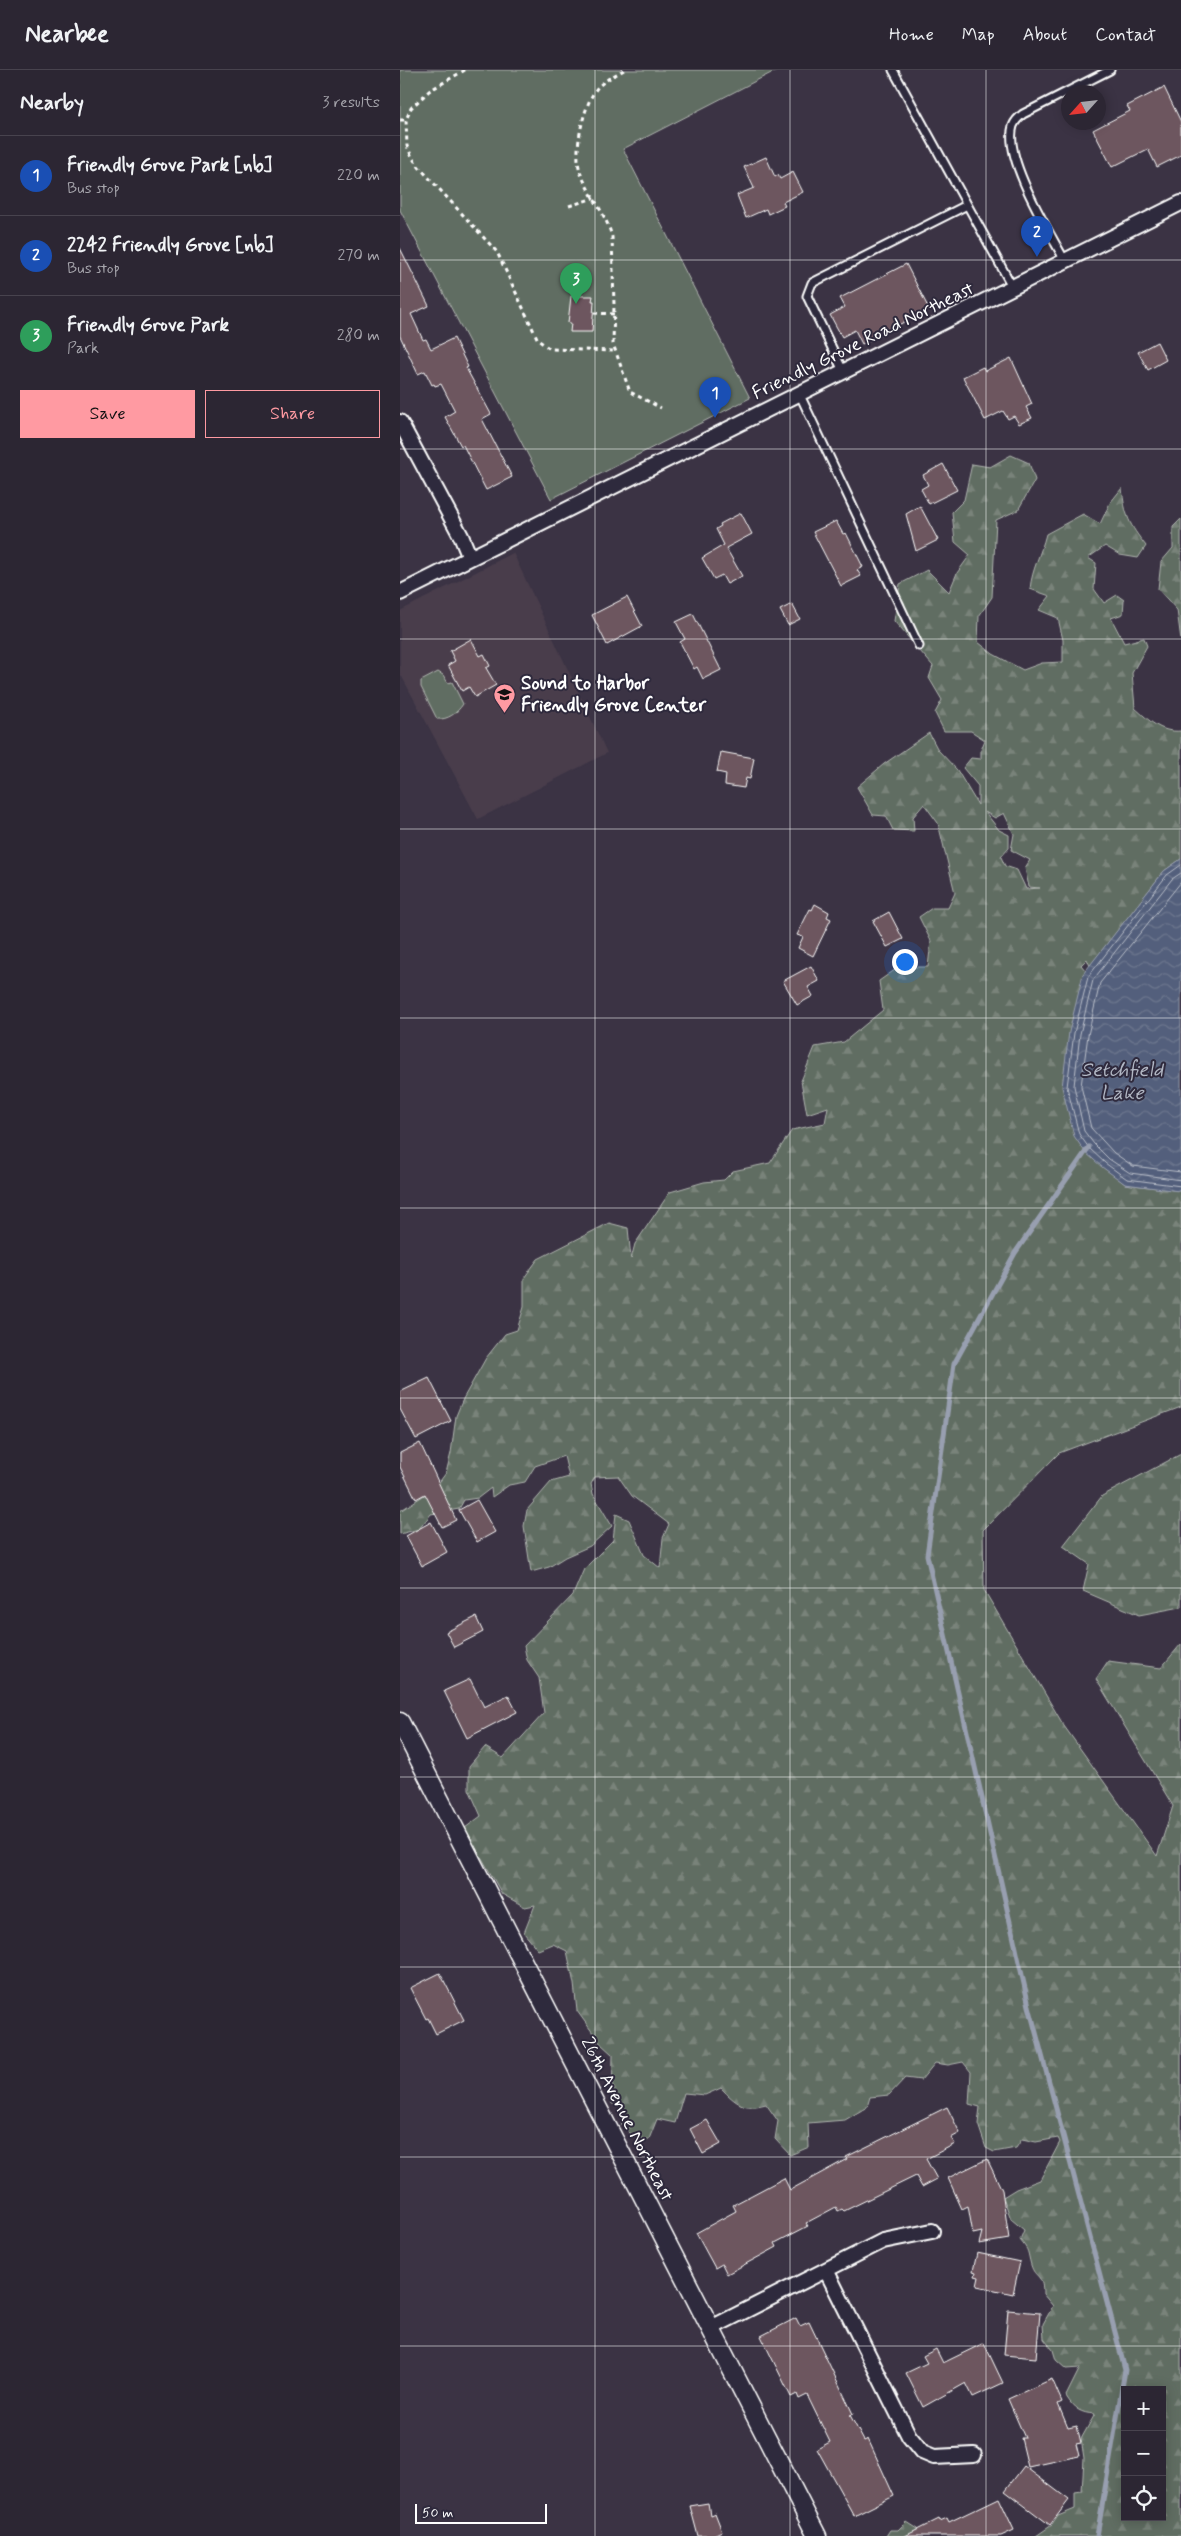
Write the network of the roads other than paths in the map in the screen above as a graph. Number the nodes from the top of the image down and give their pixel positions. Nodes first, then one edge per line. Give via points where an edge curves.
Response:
1 (893, 70) edge
2 (1110, 70) edge
3 (1181, 203) edge
4 (967, 205) junction
5 (1065, 261) junction
6 (1013, 288) junction
7 (843, 371) junction
8 (799, 393) junction
9 (400, 422) edge
10 (404, 438) edge
11 (470, 558) junction
12 (400, 593) edge
13 (919, 646) dead end
14 (400, 1722) edge
15 (932, 2231) dead end
16 (826, 2270) junction
17 (711, 2328) junction
18 (974, 2455) dead end
19 (817, 2536) edge

1 - 4 lane
2 - 5 lane via 1023,114 1013,124 1014,158
3 - 5 street, Friendly Grove Road Northeast
4 - 6 lane
4 - 7 lane via 812,283 807,296
5 - 6 street, Friendly Grove Road Northeast
6 - 7 street, Friendly Grove Road Northeast
7 - 8 street, Friendly Grove Road Northeast
8 - 11 street, Friendly Grove Road Northeast
8 - 13 lane
9 - 10 street
10 - 11 street via 461,536
11 - 12 street, Friendly Grove Road Northeast
14 - 17 street, 26th Avenue Northeast
15 - 16 street via 883,2241
16 - 17 street
16 - 18 street via 909,2436 922,2452 934,2457
17 - 19 street, 26th Avenue Northeast

